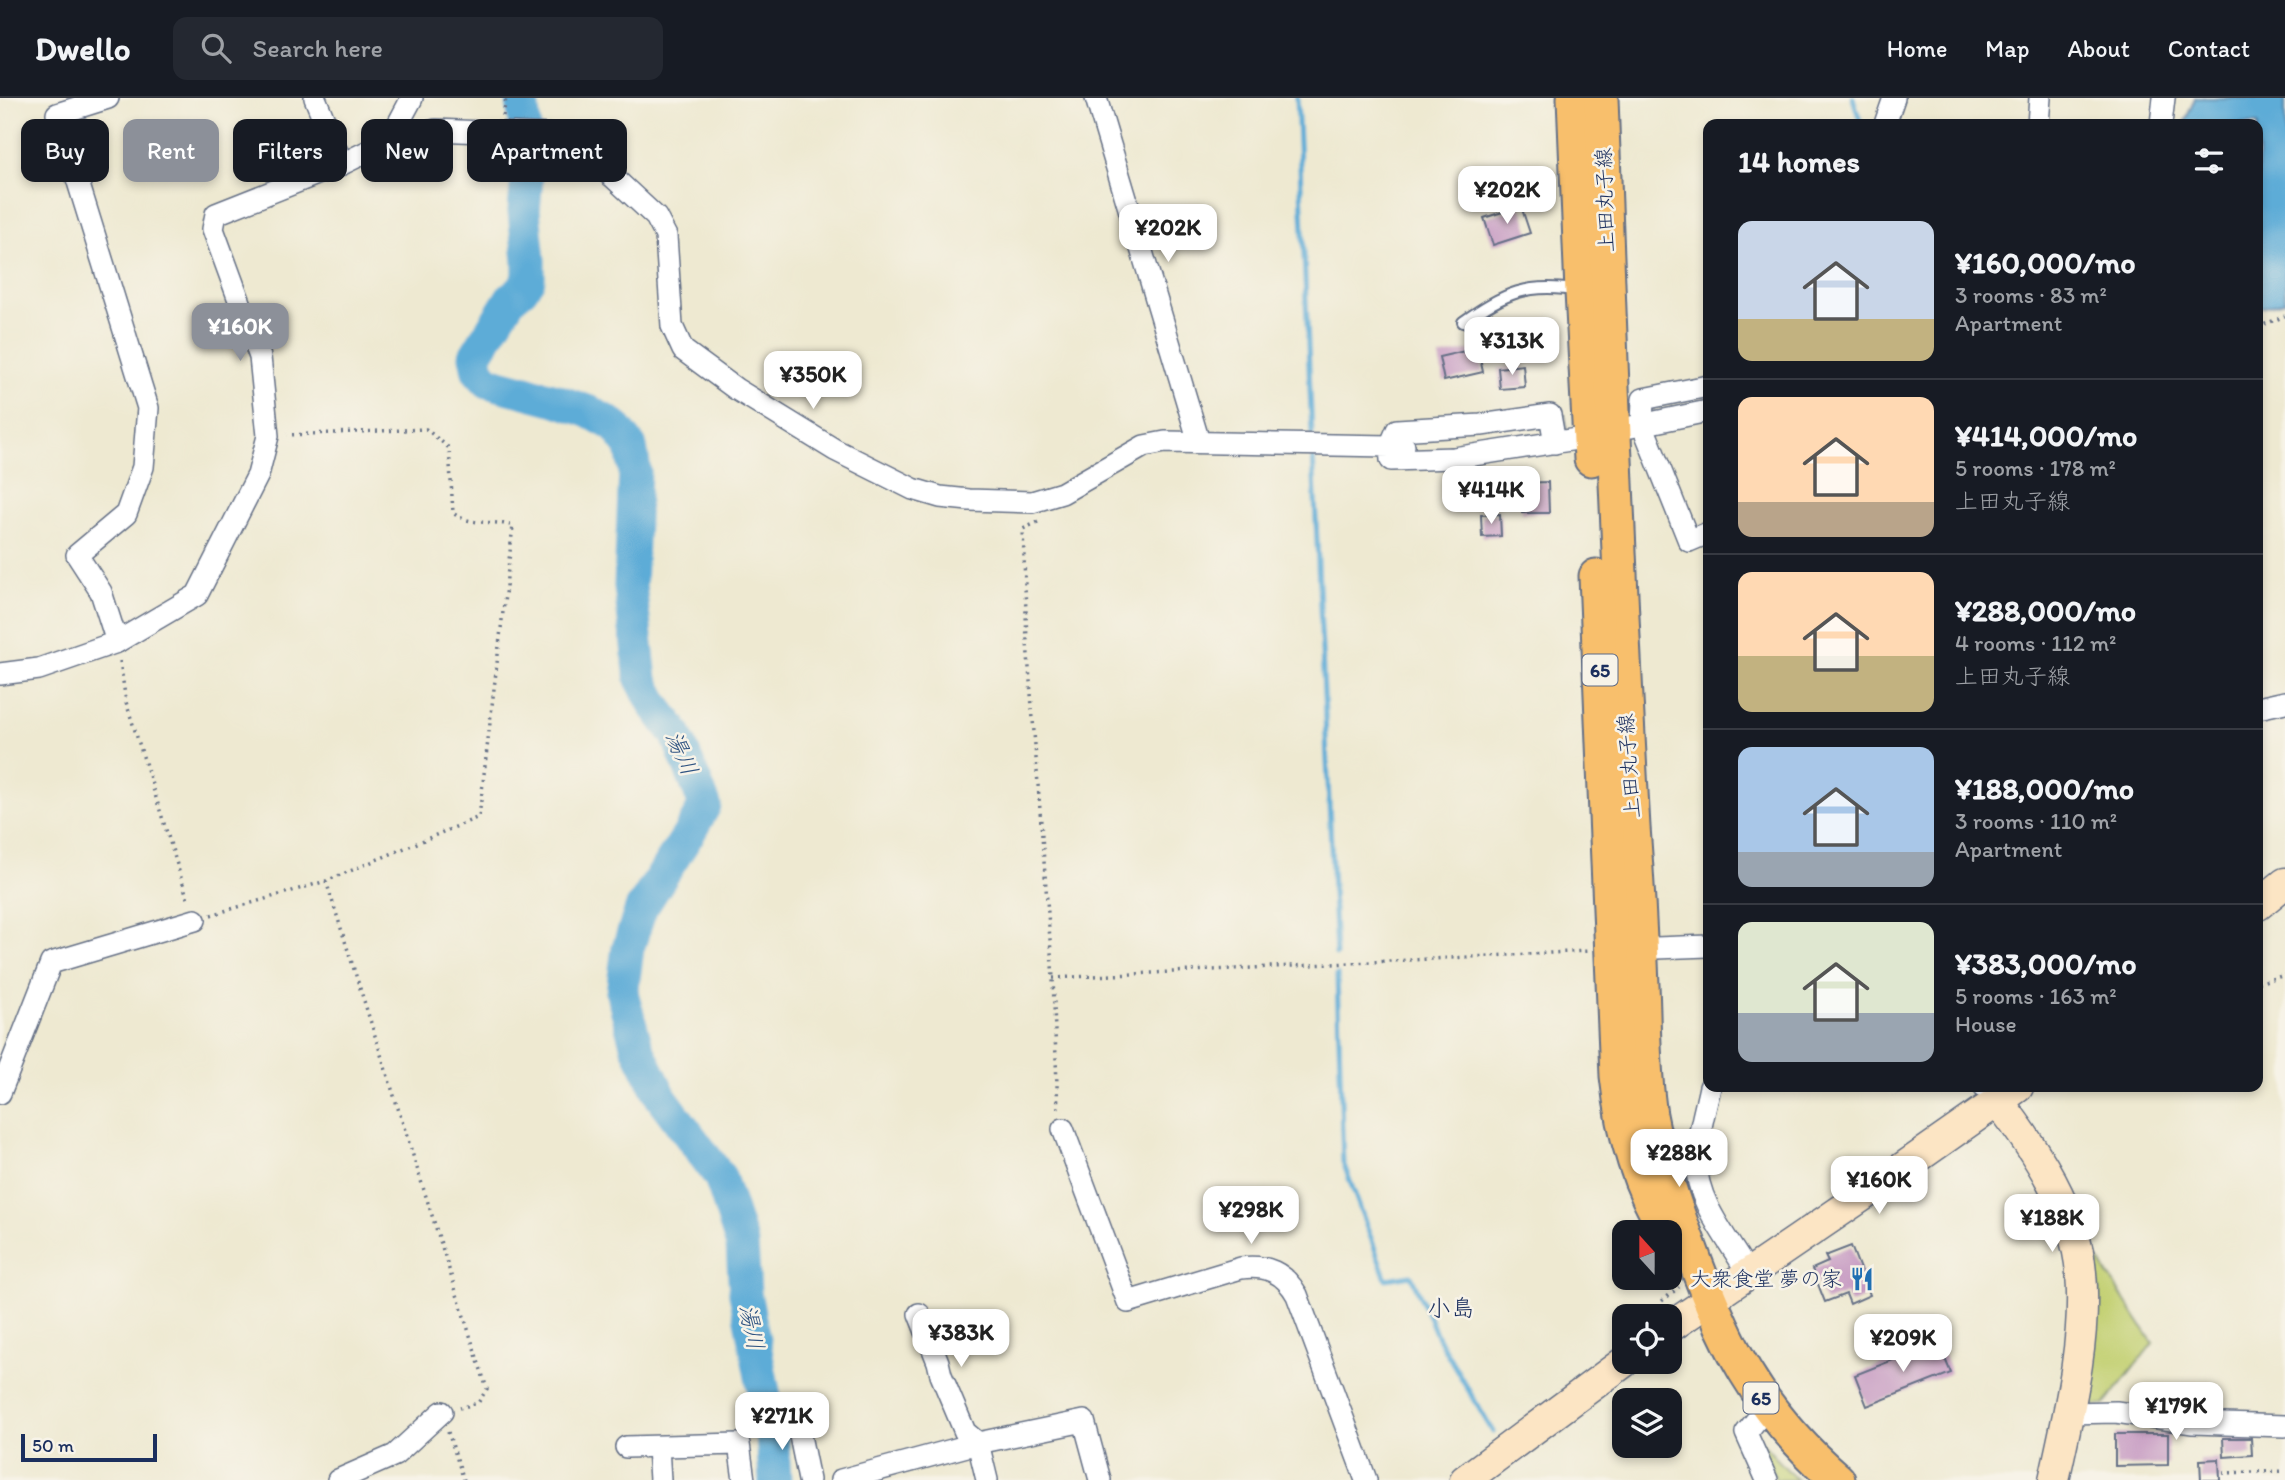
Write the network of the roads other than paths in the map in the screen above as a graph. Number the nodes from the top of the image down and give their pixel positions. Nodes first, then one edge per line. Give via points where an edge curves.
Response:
1 (108, 98) edge
2 (315, 98) edge
3 (412, 98) edge
4 (1096, 98) edge
5 (1574, 98) edge
6 (1601, 98) edge
7 (1894, 98) edge
8 (2040, 98) edge
9 (2164, 98) edge
10 (324, 119) edge
11 (401, 119) edge
12 (1887, 119) edge
13 (2038, 119) edge
14 (2162, 119) edge
15 (453, 131) edge
16 (297, 182) edge
17 (1582, 292) junction
18 (1463, 322) dead end
19 (1703, 387) edge
20 (1703, 399) edge
21 (1665, 407) tunnel mouth
22 (1703, 412) edge
23 (1615, 431) junction
24 (1550, 437) junction
25 (1199, 442) junction
26 (1390, 446) junction
27 (1703, 535) edge
28 (117, 642) junction
29 (0, 674) edge
30 (2285, 702) edge
31 (2263, 707) edge
32 (2285, 883) edge
33 (2263, 901) edge
34 (195, 920) road end
35 (1703, 946) edge
36 (1626, 949) junction
37 (1709, 1092) edge
38 (1998, 1092) edge
39 (2002, 1092) edge
40 (0, 1093) edge
41 (1063, 1129) road end
42 (1660, 1220) edge
43 (1682, 1257) edge
44 (1748, 1273) junction
45 (1708, 1299) junction
46 (919, 1314) dead end
47 (1682, 1318) edge
48 (1612, 1371) edge
49 (1767, 1407) junction
50 (442, 1412) road end
51 (2068, 1413) junction
52 (796, 1416) dead end
53 (2285, 1426) edge
54 (978, 1443) junction
55 (626, 1447) dead end
56 (658, 1447) junction
57 (874, 1476) edge
58 (338, 1480) edge
59 (660, 1480) edge
60 (744, 1480) edge
61 (808, 1480) edge
62 (841, 1480) edge
63 (987, 1480) edge
64 (1100, 1480) edge
65 (1366, 1480) edge
66 (1465, 1480) edge
67 (1767, 1480) edge
68 (1838, 1480) edge
69 (2054, 1480) edge

1 - 28 street via 57,114 148,408 143,467 126,514 78,555 101,592
2 - 10 street
3 - 11 street
4 - 25 street
5 - 17 main road, 上田丸子線 / 65
6 - 23 main road, 上田丸子線 / 65
7 - 12 street
8 - 13 street
9 - 14 street
15 - 25 street via 554,135 571,144 656,217 666,236 672,326 683,350 835,450 913,489 940,497 1032,502 1062,493 1144,446
16 - 28 street via 216,214 213,229 260,358 268,436 258,475 197,595
17 - 18 lane via 1552,286 1528,289 1494,300
17 - 23 main road, 上田丸子線 / 65
19 - 23 street via 1643,399
20 - 21 street
22 - 23 street
23 - 24 street
23 - 27 street via 1689,541
23 - 36 main road, 上田丸子線 / 65
24 - 26 street via 1454,458 1391,460
24 - 26 street via 1550,415 1397,430
25 - 26 street
28 - 29 street via 39,669
30 - 31 street
32 - 33 street
34 - 40 street via 51,964
35 - 36 street
36 - 42 main road, 上田丸子線 / 65 via 1614,1042 1623,1123 1638,1174
36 - 45 main road, 上田丸子線 / 65 via 1650,1115 1668,1185
37 - 44 street via 1697,1174 1718,1227
38 - 44 street
39 - 51 street via 2054,1188 2076,1242 2082,1298
41 - 65 street via 1128,1302 1241,1268 1258,1266 1289,1282
43 - 45 main road, 上田丸子線 / 65
44 - 45 street
45 - 47 street
45 - 49 main road, 上田丸子線 / 65
46 - 54 street via 965,1432
48 - 66 street
49 - 67 street via 1746,1433
49 - 68 main road, 上田丸子線 / 65
50 - 58 street via 395,1455
51 - 53 street via 2116,1412 2193,1423
51 - 69 street
52 - 61 street
54 - 57 street
54 - 63 street
54 - 64 street via 1084,1421
55 - 56 street
56 - 59 street
56 - 60 street via 739,1444
57 - 62 street

